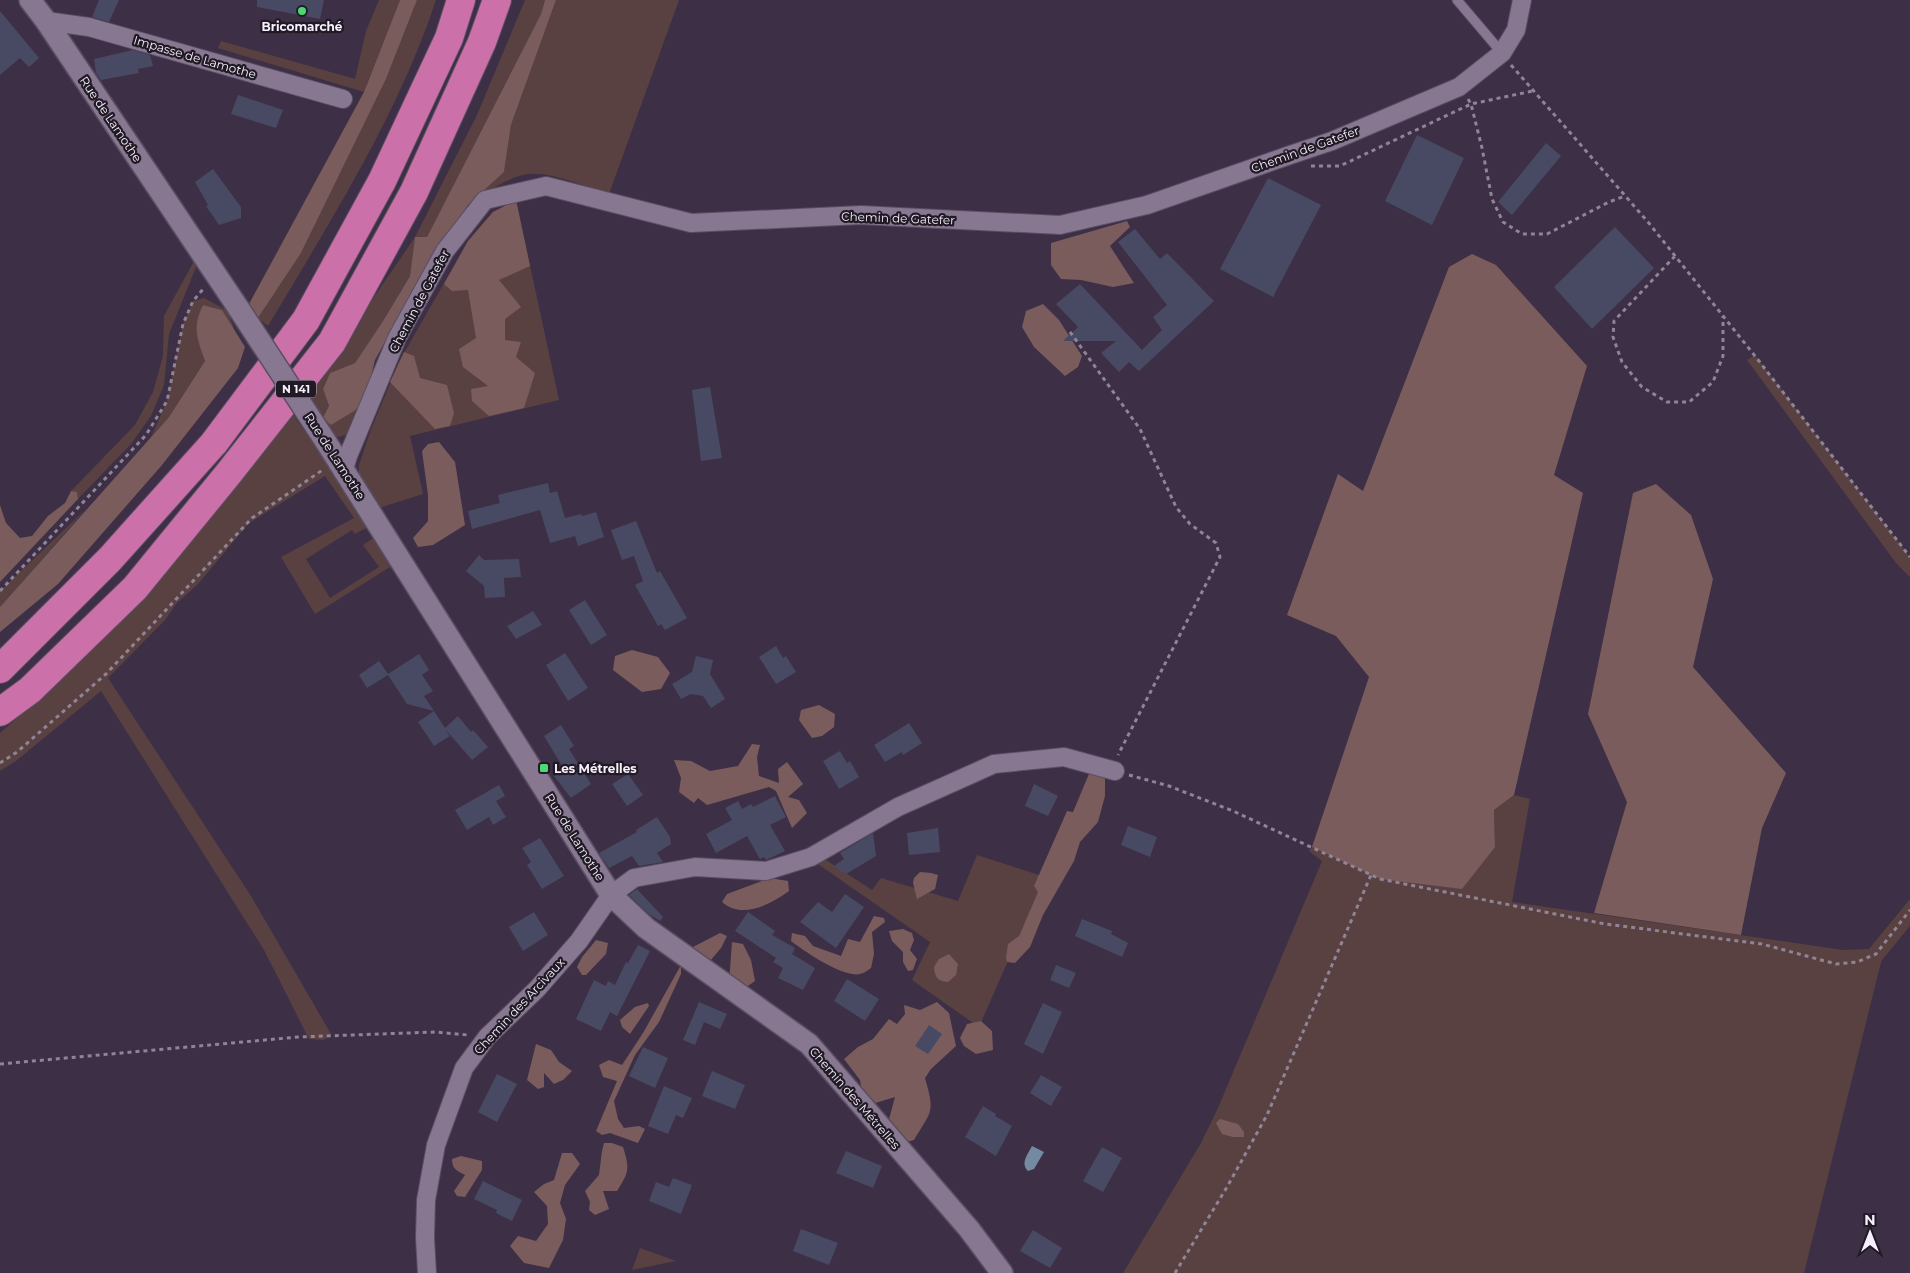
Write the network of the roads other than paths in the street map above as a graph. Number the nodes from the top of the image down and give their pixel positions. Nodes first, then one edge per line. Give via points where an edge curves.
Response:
1 (30, 0) edge
2 (461, 0) edge
3 (498, 0) edge
4 (1457, 0) edge
5 (1522, 0) edge
6 (46, 21) junction
7 (1502, 53) junction
8 (343, 100) dead end
9 (340, 466) junction
10 (0, 669) edge
11 (0, 712) edge
12 (1115, 771) road end
13 (611, 895) junction
14 (427, 1273) edge
15 (1002, 1273) edge

1 - 6 street, Rue de Lamothe
2 - 10 highway, N 141 via 449,38 382,181 306,320 214,443 110,559
3 - 11 highway, N 141 via 414,192 332,342 135,588 30,690
4 - 7 lane
5 - 7 street, Chemin de Gatefer via 1516,30
6 - 8 street, Impasse de Lamothe via 89,27
6 - 9 street, Rue de Lamothe, bridge
7 - 9 street, Chemin de Gatefer via 1459,87 1332,141 1147,205 1060,225 861,215 691,224 546,186 485,200 445,251 397,338 348,456
9 - 13 street, Rue de Lamothe
12 - 13 street, Chemin des Arcivaux via 1064,757 994,764 898,807 810,857 766,871 695,868 634,878
13 - 14 street, Chemin des Arcivaux via 579,941 537,989 487,1037 464,1068 436,1145 426,1200
13 - 15 street, Chemin des Métrelles via 646,928 809,1044 969,1229

